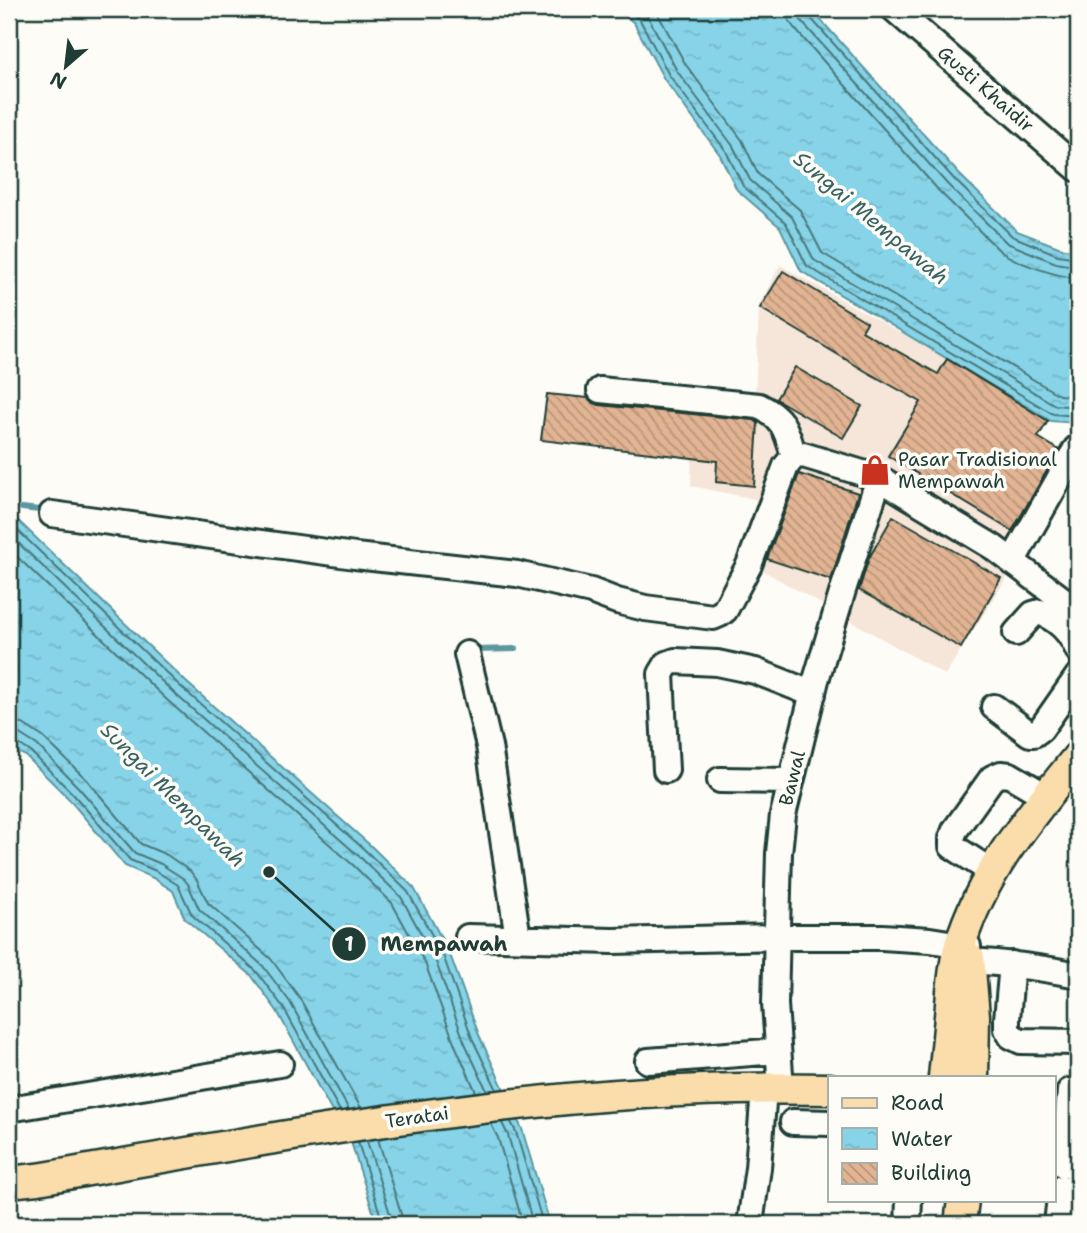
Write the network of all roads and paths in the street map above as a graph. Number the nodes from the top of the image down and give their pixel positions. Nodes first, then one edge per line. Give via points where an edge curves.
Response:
1 (894, 9) edge
2 (1078, 169) edge
3 (600, 390) dead end
4 (1076, 449) dead end
5 (794, 456) junction
6 (879, 478) junction
7 (52, 514) dead end
8 (1012, 562) junction
9 (1078, 611) edge
10 (1016, 633) dead end
11 (1078, 650) edge
12 (467, 654) dead end
13 (1078, 676) edge
14 (813, 694) junction
15 (994, 707) dead end
16 (1078, 757) edge
17 (666, 771) dead end
18 (720, 780) dead end
19 (791, 782) junction
20 (1046, 796) junction
21 (992, 872) junction
22 (468, 937) dead end
23 (777, 937) junction
24 (518, 939) junction
25 (966, 944) junction
26 (1012, 964) junction
27 (1078, 975) edge
28 (1078, 1042) edge
29 (778, 1051) junction
30 (648, 1060) dead end
31 (280, 1064) dead end
32 (944, 1076) edge
33 (973, 1076) edge
34 (773, 1088) junction
35 (828, 1089) edge
36 (1067, 1091) edge
37 (9, 1109) edge
38 (793, 1122) dead end
39 (828, 1123) edge
40 (1060, 1136) edge
41 (9, 1182) edge
42 (909, 1202) edge
43 (945, 1202) edge
44 (963, 1202) edge
45 (750, 1224) edge
46 (908, 1224) edge
47 (945, 1224) edge
48 (960, 1224) edge
49 (1057, 1224) edge

1 - 2 street, Gusti Khaidir
3 - 5 street via 759,406 786,428
4 - 8 street
5 - 6 street
5 - 7 street via 782,472 742,580 725,610 713,617 645,608 517,574
6 - 8 street
6 - 14 street, Bawal
8 - 9 street
10 - 11 street via 1040,612 1059,622
12 - 24 street via 489,746
13 - 15 street via 1034,734
14 - 17 street via 755,671 717,663 675,660 667,664 662,674
14 - 19 street, Bawal
16 - 20 main road
18 - 19 street
19 - 23 street, Bawal via 779,853
20 - 21 main road
20 - 21 street via 1001,774 992,778 955,830 952,846
21 - 25 main road via 977,899
22 - 24 street
23 - 24 street
23 - 25 street via 883,937
23 - 29 street, Bawal
25 - 26 street
25 - 32 main road via 955,968
25 - 33 main road via 974,1017
26 - 27 street
26 - 28 street via 1007,1029 1012,1036 1021,1041
29 - 30 street
29 - 34 street, Bawal
31 - 37 street
34 - 35 main road, Teratai
34 - 41 main road, Teratai via 622,1094 502,1106
34 - 45 street, Bawal
36 - 40 street
38 - 39 street
40 - 49 street
42 - 46 street
43 - 47 main road
44 - 48 main road

